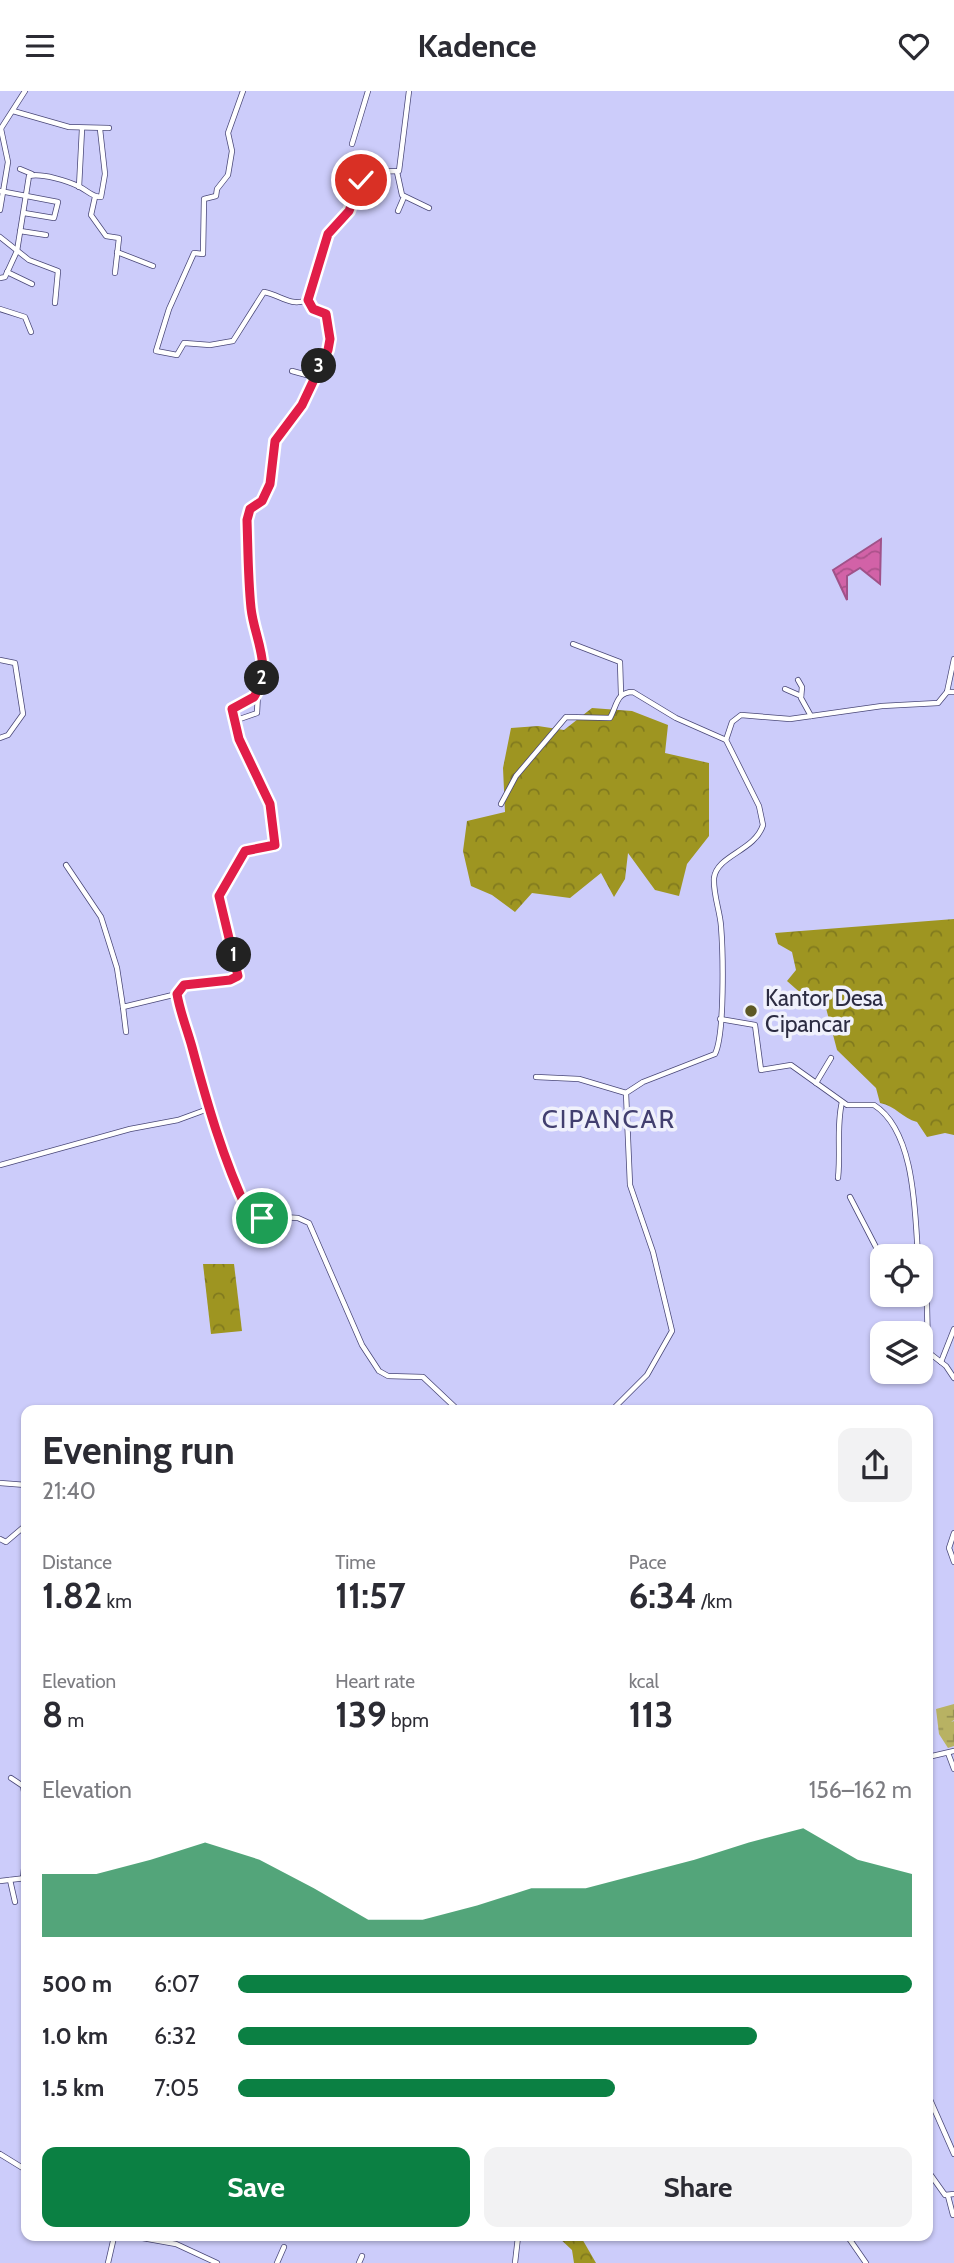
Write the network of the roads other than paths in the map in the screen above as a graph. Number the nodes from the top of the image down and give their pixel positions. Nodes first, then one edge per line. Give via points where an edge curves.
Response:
1 (25, 91) edge
2 (243, 91) edge
3 (368, 91) edge
4 (409, 91) edge
5 (13, 111) junction
6 (109, 128) dead end
7 (82, 129) junction
8 (100, 129) junction
9 (0, 130) edge
10 (352, 144) dead end
11 (20, 169) dead end
12 (397, 172) junction
13 (33, 174) junction
14 (79, 187) junction
15 (2, 192) edge
16 (26, 196) junction
17 (93, 196) junction
18 (404, 197) junction
19 (429, 208) dead end
20 (0, 211) edge
21 (398, 211) dead end
22 (24, 213) junction
23 (20, 231) junction
24 (46, 235) dead end
25 (0, 237) edge
26 (17, 251) junction
27 (117, 253) junction
28 (153, 266) dead end
29 (7, 272) junction
30 (115, 273) dead end
31 (0, 278) edge
32 (32, 284) dead end
33 (308, 300) junction
34 (55, 303) dead end
35 (0, 309) edge
36 (31, 332) dead end
37 (292, 372) dead end
38 (314, 377) junction
39 (573, 644) dead end
40 (954, 659) edge
41 (0, 660) edge
42 (798, 680) dead end
43 (785, 689) dead end
44 (258, 692) junction
45 (947, 692) junction
46 (954, 692) edge
47 (621, 694) junction
48 (801, 696) junction
49 (811, 716) junction
50 (234, 721) junction
51 (0, 738) edge
52 (726, 740) junction
53 (501, 804) dead end
54 (66, 865) dead end
55 (177, 994) junction
56 (123, 1007) junction
57 (720, 1019) junction
58 (126, 1032) dead end
59 (831, 1058) dead end
60 (536, 1077) dead end
61 (816, 1083) junction
62 (626, 1093) junction
63 (842, 1102) junction
64 (208, 1109) junction
65 (0, 1165) edge
66 (838, 1178) dead end
67 (850, 1197) dead end
68 (874, 1244) edge
69 (916, 1244) edge
70 (927, 1307) edge
71 (954, 1329) edge
72 (941, 1362) junction
73 (954, 1378) edge
74 (453, 1405) edge
75 (617, 1405) edge
76 (0, 1483) edge
77 (21, 1485) edge
78 (21, 1529) edge
79 (954, 1533) edge
80 (0, 1539) edge
81 (954, 1562) edge
82 (954, 1751) edge
83 (948, 1753) junction
84 (933, 1756) edge
85 (954, 1769) edge
86 (11, 1778) dead end
87 (21, 1785) edge
88 (21, 1878) edge
89 (10, 1879) junction
90 (0, 1881) edge
91 (15, 1902) dead end
92 (933, 2106) edge
93 (0, 2154) edge
94 (954, 2154) edge
95 (21, 2168) edge
96 (933, 2177) edge
97 (954, 2194) edge
98 (948, 2196) junction
99 (953, 2215) edge
100 (113, 2241) edge
101 (159, 2241) edge
102 (518, 2241) edge
103 (851, 2241) edge
104 (284, 2247) dead end
105 (362, 2256) dead end
106 (108, 2263) edge
107 (217, 2263) edge
108 (276, 2263) edge
109 (359, 2263) edge
110 (515, 2263) edge
111 (866, 2263) edge

1 - 5 street
2 - 33 street via 228,133 232,155 228,175 216,196 204,199 203,254 194,253 178,284 156,351 177,355 184,343 233,341 264,292 298,304
3 - 10 street
4 - 12 street
5 - 7 street
5 - 9 street
6 - 8 street
7 - 8 street
7 - 14 street
8 - 17 street via 105,174 101,197
9 - 15 street via 8,154
11 - 13 street
12 - 18 street via 398,189
12 - 33 street via 368,171 363,175 349,211 328,234
13 - 14 street
13 - 16 street
14 - 17 street
15 - 16 street
15 - 20 street
16 - 22 street
16 - 22 street via 58,203 54,218
17 - 27 street via 91,215 106,236 119,237
18 - 19 street
18 - 21 street
22 - 23 street
23 - 24 street
23 - 26 street
25 - 26 street
26 - 29 street
26 - 34 street via 58,271
27 - 28 street
27 - 30 street
29 - 31 street
29 - 32 street
33 - 38 street via 313,309 326,314 330,339
35 - 36 street via 25,317
37 - 38 street
38 - 44 street via 302,405 275,441 270,484 247,520 251,611 262,648
39 - 47 street via 620,662
40 - 45 street
41 - 51 street via 15,663 23,714 8,735
42 - 48 street
43 - 48 street
44 - 50 street via 233,708
44 - 50 street via 257,713
45 - 46 street
45 - 49 street via 938,703
47 - 52 street via 633,692
47 - 53 street via 610,718 566,717 516,776
48 - 49 street
49 - 52 street via 741,715 732,722
50 - 55 street via 270,804 275,845 245,851 219,896 238,976 184,985
52 - 57 street via 764,818 759,837 720,865 714,878 721,926
54 - 56 street via 101,916
55 - 56 street
55 - 64 street
56 - 58 street
57 - 61 street via 755,1025 761,1070 791,1065
57 - 62 street via 718,1048 710,1059 643,1082
59 - 61 street
60 - 62 street via 579,1079
61 - 63 street
62 - 75 street via 630,1185 673,1331 647,1375
63 - 66 street via 837,1121
63 - 69 street via 852,1107 874,1105 897,1132 912,1180
64 - 65 street
64 - 74 street via 248,1212 254,1218 298,1218 309,1223 357,1335 379,1371 388,1376 423,1377
67 - 68 street
70 - 72 street via 928,1352
71 - 72 street
72 - 73 street
76 - 77 street
78 - 80 street via 6,1542
79 - 81 street via 949,1548
82 - 83 street
83 - 84 street
83 - 85 street
86 - 87 street
88 - 89 street
89 - 90 street
89 - 91 street
92 - 94 street
93 - 95 street
96 - 98 street
97 - 98 street
98 - 99 street
100 - 106 street
101 - 107 street via 181,2245
102 - 110 street
103 - 111 street
104 - 108 street
105 - 109 street

